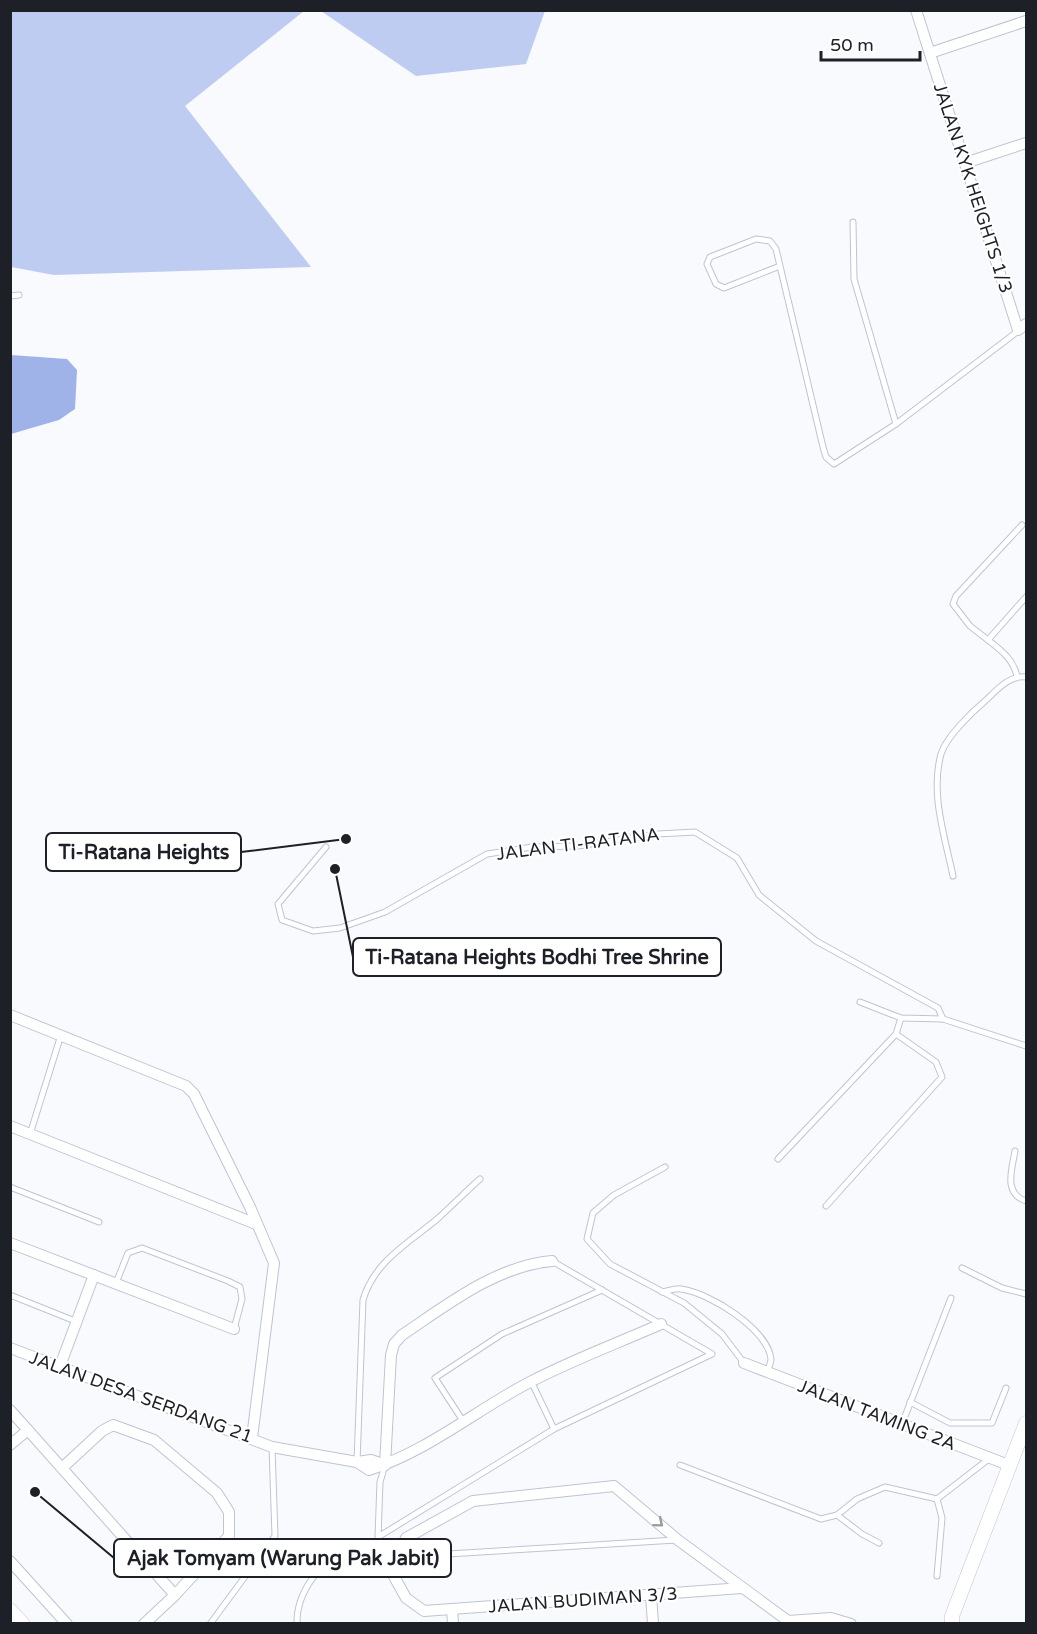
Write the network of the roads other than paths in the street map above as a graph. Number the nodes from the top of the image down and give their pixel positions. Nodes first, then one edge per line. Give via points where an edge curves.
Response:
1 (916, 10) edge
2 (1026, 21) edge
3 (930, 53) junction
4 (1026, 143) edge
5 (965, 163) junction
6 (853, 222) dead end
7 (780, 266) junction
8 (19, 295) dead end
9 (10, 296) edge
10 (1022, 327) edge
11 (896, 424) junction
12 (1022, 525) dead end
13 (1026, 597) edge
14 (988, 640) junction
15 (1017, 676) junction
16 (1026, 677) edge
17 (326, 847) dead end
18 (953, 876) dead end
19 (860, 1002) dead end
20 (10, 1015) edge
21 (901, 1018) junction
22 (944, 1019) junction
23 (896, 1034) junction
24 (61, 1035) junction
25 (1026, 1046) edge
26 (10, 1126) edge
27 (30, 1134) junction
28 (1015, 1151) dead end
29 (778, 1159) dead end
30 (665, 1167) dead end
31 (480, 1179) dead end
32 (10, 1187) edge
33 (1026, 1201) edge
34 (826, 1206) dead end
35 (99, 1222) dead end
36 (256, 1224) junction
37 (10, 1243) edge
38 (552, 1261) joint
39 (962, 1268) dead end
40 (94, 1275) junction
41 (116, 1283) junction
42 (602, 1290) junction
43 (662, 1292) junction
44 (1026, 1294) edge
45 (10, 1295) edge
46 (951, 1298) dead end
47 (75, 1321) junction
48 (661, 1324) junction
49 (234, 1329) joint
50 (10, 1348) edge
51 (744, 1364) joint
52 (60, 1366) junction
53 (767, 1372) junction
54 (531, 1381) junction
55 (1006, 1388) dead end
56 (910, 1402) junction
57 (10, 1410) edge
58 (463, 1421) junction
59 (1026, 1423) edge
60 (902, 1424) junction
61 (554, 1429) junction
62 (28, 1430) junction
63 (252, 1438) junction
64 (10, 1445) edge
65 (272, 1447) junction
66 (990, 1458) junction
67 (357, 1462) junction
68 (385, 1465) junction
69 (680, 1465) dead end
70 (1011, 1466) junction
71 (62, 1468) junction
72 (937, 1499) junction
73 (837, 1515) junction
74 (678, 1540) junction
75 (879, 1543) dead end
76 (346, 1544) dead end
77 (396, 1557) junction
78 (10, 1561) edge
79 (937, 1576) dead end
80 (742, 1588) junction
81 (175, 1595) junction
82 (651, 1595) junction
83 (452, 1609) junction
84 (10, 1610) edge
85 (23, 1623) edge
86 (67, 1623) edge
87 (144, 1623) edge
88 (210, 1623) edge
89 (297, 1623) edge
90 (453, 1623) edge
91 (653, 1623) edge
92 (851, 1623) edge
93 (952, 1623) edge

1 - 3 street, JALAN KYK HEIGHTS 1/3
2 - 3 street
3 - 5 street, JALAN KYK HEIGHTS 1/3
4 - 5 street
5 - 10 street, JALAN KYK HEIGHTS 1/3
6 - 11 lane via 854,279
7 - 7 lane via 724,288 716,284 707,264 711,257 763,238 776,249
7 - 11 lane via 829,461 838,463
8 - 9 lane
10 - 11 lane
12 - 14 lane via 956,596 953,604 970,626
13 - 14 lane
14 - 15 lane via 1015,665
15 - 16 lane
15 - 18 lane via 968,716 941,752 936,796
17 - 22 lane, JALAN TI-RATANA via 278,904 282,920 313,931 340,928 385,912 487,854 695,831 737,858 759,895 816,941 938,1008
19 - 21 lane
20 - 24 street
21 - 22 lane
21 - 23 lane
22 - 25 lane
23 - 29 lane
23 - 34 lane via 936,1062 942,1077
24 - 27 lane
24 - 36 street via 186,1086 194,1094
26 - 27 street
27 - 36 street
28 - 33 lane via 1012,1190
30 - 43 lane via 614,1195 593,1213 587,1239 610,1263
31 - 67 lane via 396,1251 368,1282 363,1300
32 - 35 lane
36 - 63 street via 274,1263
37 - 40 street
38 - 42 lane
38 - 68 street via 530,1264 476,1287 394,1344
39 - 44 lane via 1002,1288
40 - 41 street
40 - 47 street
41 - 49 street
41 - 49 lane via 128,1253 142,1248 207,1273 240,1287 242,1299
42 - 48 lane
42 - 58 lane via 502,1334 435,1378
43 - 51 lane via 684,1303 722,1334
43 - 53 lane via 678,1288 701,1293 732,1312 764,1341 771,1360
45 - 47 lane
46 - 56 lane
47 - 52 street
48 - 54 street
48 - 61 lane via 712,1354
50 - 52 street, JALAN DESA SERDANG 21
51 - 53 street, JALAN TAMING 2A
52 - 63 street, JALAN DESA SERDANG 21
53 - 60 street, JALAN TAMING 2A
54 - 58 street
54 - 61 lane
55 - 56 lane via 992,1423 950,1423
56 - 60 lane
57 - 62 street
58 - 68 street
59 - 70 street
60 - 66 street, JALAN TAMING 2A
61 - 68 lane via 378,1537 380,1482
62 - 64 street
62 - 71 street
63 - 65 street, JALAN DESA SERDANG 21
65 - 67 street, JALAN DESA SERDANG 21
65 - 88 lane via 275,1536
66 - 70 street, JALAN TAMING 2A
66 - 72 lane
67 - 68 street, JALAN DESA SERDANG 21 via 369,1470
69 - 73 lane via 821,1519
70 - 93 street
71 - 81 street
71 - 81 street via 113,1425 154,1440 217,1493 229,1512 229,1536
72 - 73 lane via 885,1487 857,1499
72 - 79 lane via 942,1518
73 - 75 lane
74 - 77 lane
77 -> 74 street via 406,1538 473,1502 614,1486
74 - 80 street
76 - 89 lane via 320,1568 303,1594
77 - 83 street, JALAN BUDIMAN 3/3 via 391,1571 406,1598 424,1611
78 - 86 street
80 - 82 street, JALAN BUDIMAN 3/3
80 - 92 street via 788,1621 831,1618
81 - 87 street
82 - 83 street, JALAN BUDIMAN 3/3
82 - 91 street
83 - 90 street
84 - 85 street

